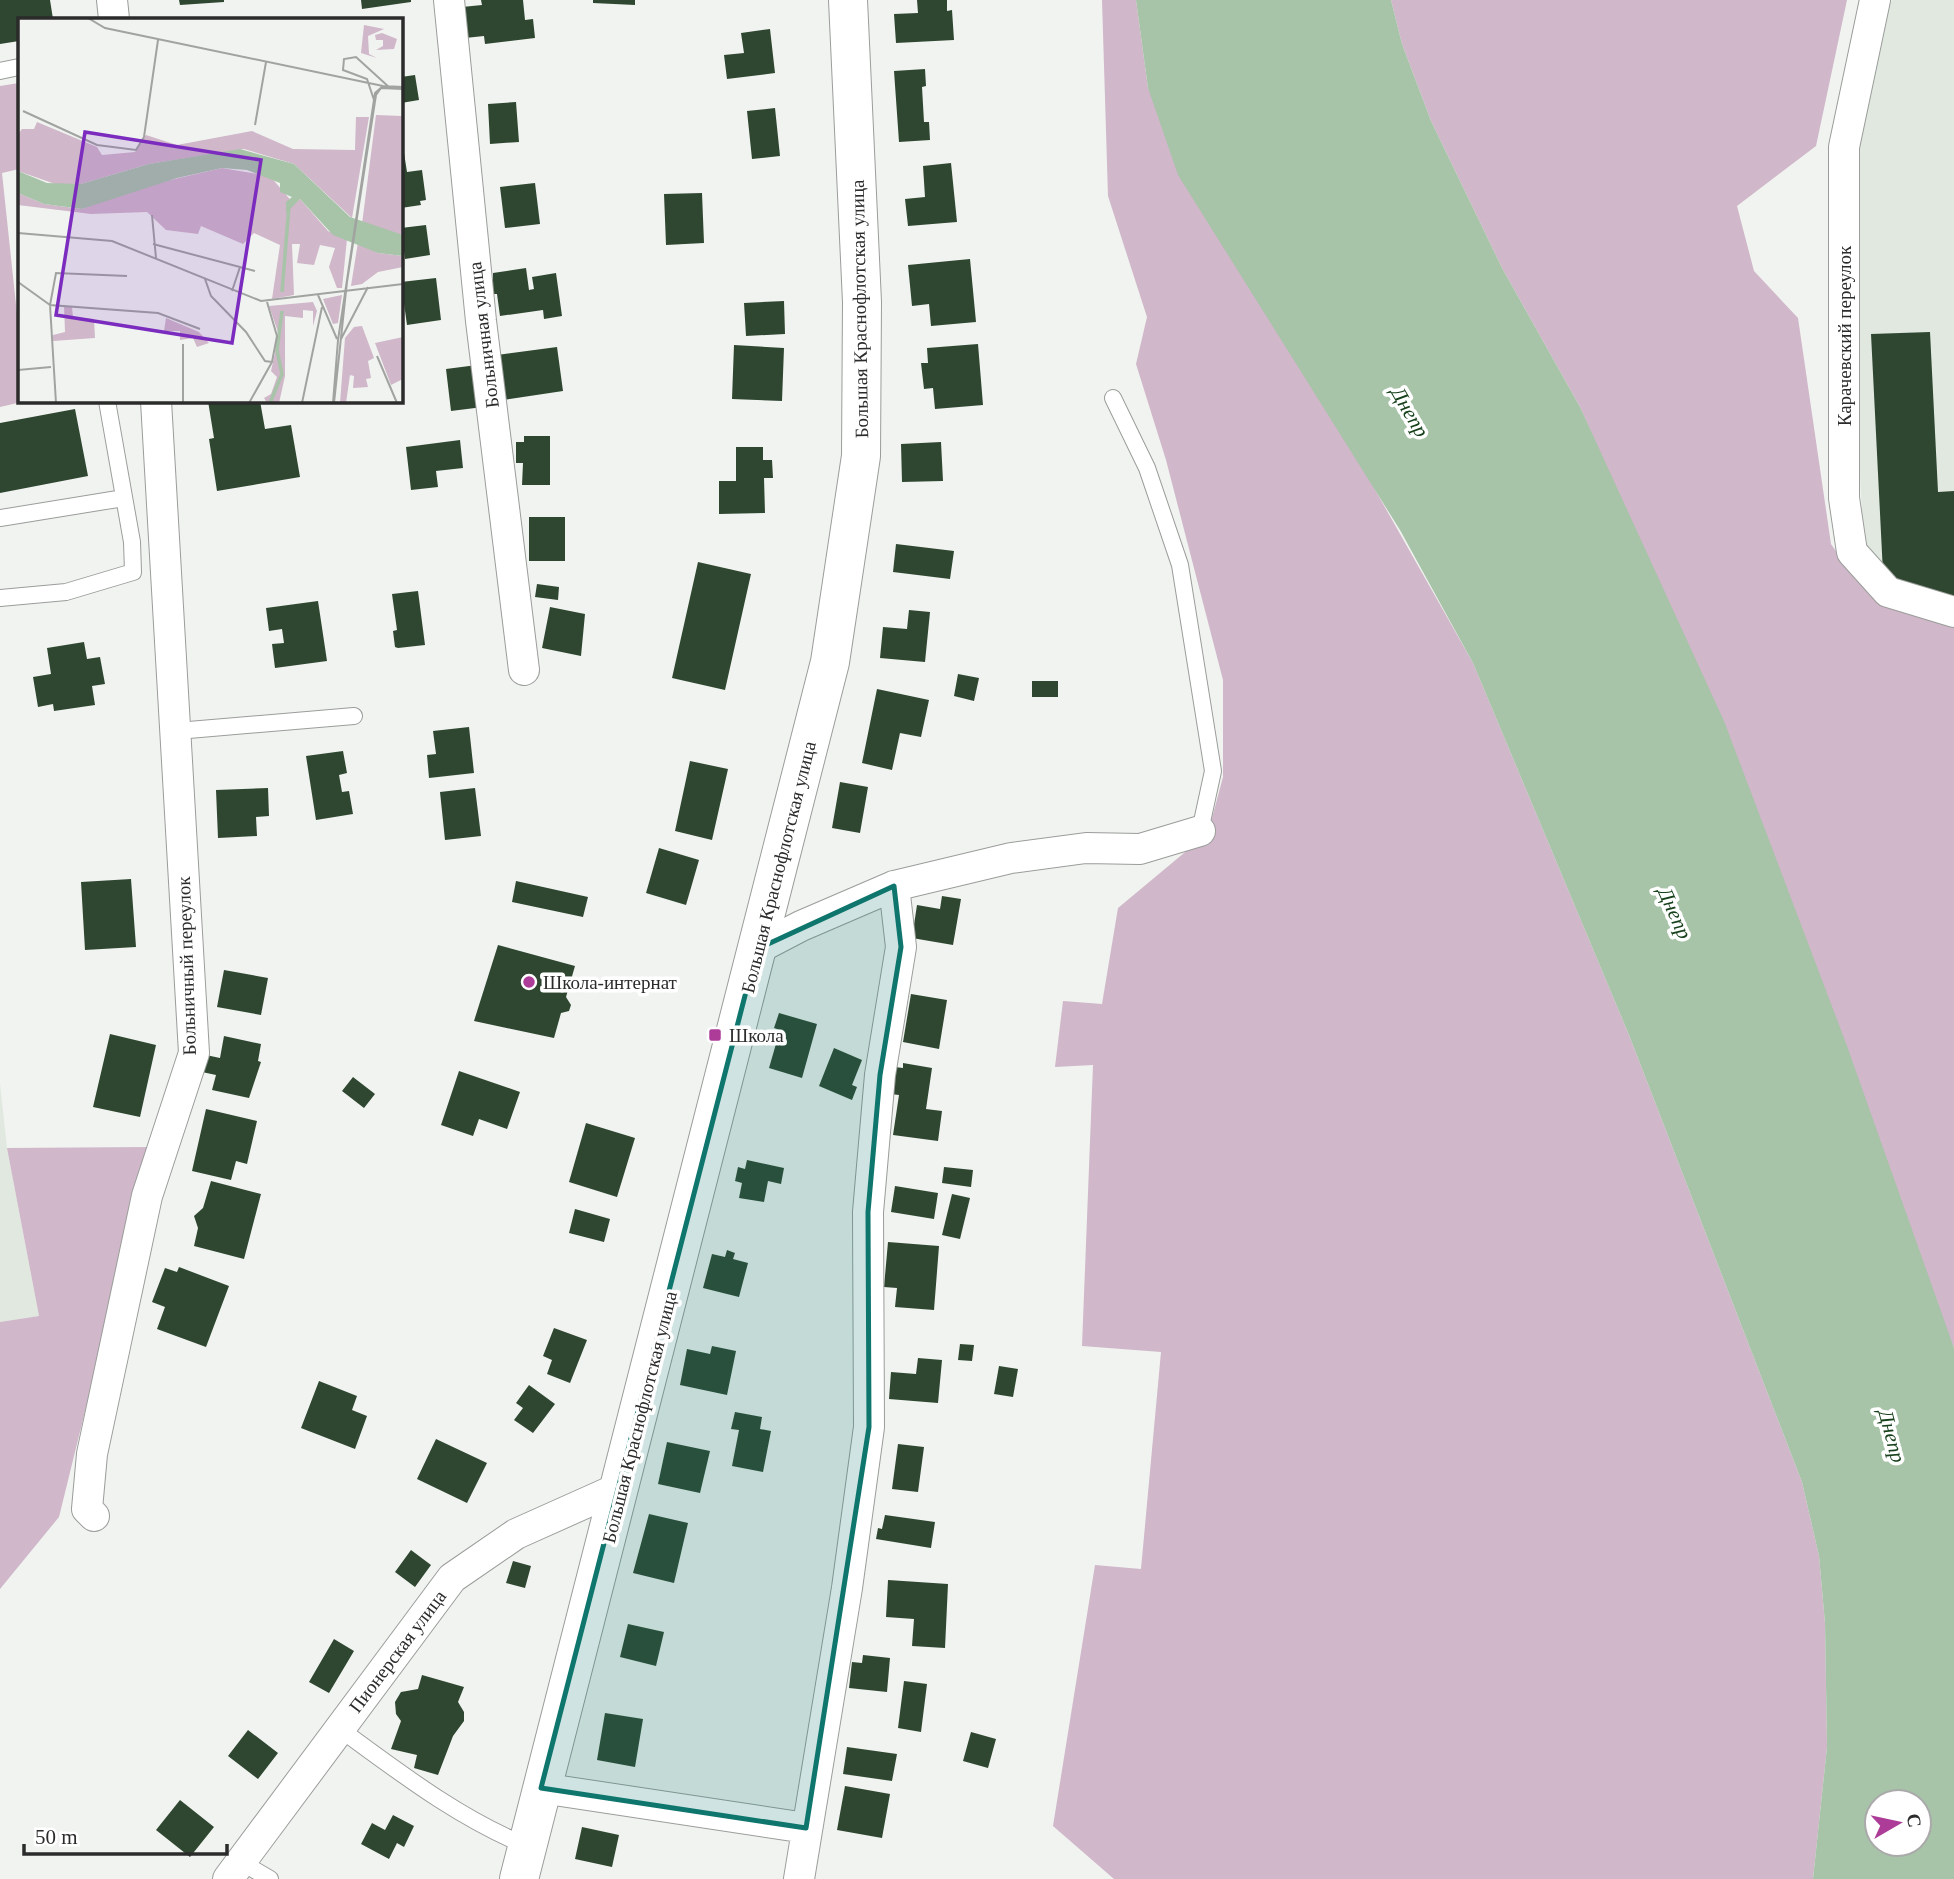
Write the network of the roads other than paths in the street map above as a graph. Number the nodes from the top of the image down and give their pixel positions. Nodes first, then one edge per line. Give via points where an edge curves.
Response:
1 (112, 0) edge
2 (449, 0) edge
3 (848, 0) edge
4 (1875, 0) edge
5 (114, 18) edge
6 (18, 67) edge
7 (0, 71) edge
8 (1113, 398) dead end
9 (107, 402) edge
10 (156, 402) edge
11 (124, 498) junction
12 (0, 517) edge
13 (0, 598) edge
14 (1954, 612) edge
15 (524, 670) dead end
16 (354, 716) dead end
17 (177, 731) junction
18 (1200, 831) joint
19 (894, 886) junction
20 (757, 949) junction
21 (621, 1488) junction
22 (94, 1516) dead end
23 (340, 1729) junction
24 (541, 1788) junction
25 (806, 1828) junction
26 (523, 1862) edge
27 (234, 1870) edge
28 (271, 1879) edge
29 (799, 1879) edge

1 - 5 street
2 - 15 street, Больничная улица via 481,321
3 - 20 main road, Большая Краснофлотская улица via 862,302 861,456 830,662
4 - 14 street, Карачевский переулок via 1844,147 1844,498 1852,552 1888,592
6 - 7 lane
8 - 18 lane via 1147,468 1180,565 1213,771
9 - 11 lane
10 - 17 street, Больничный переулок
11 - 12 lane
11 - 13 lane via 133,572 66,592
16 - 17 lane
17 - 22 street, Больничный переулок via 194,1053 147,1196 92,1454 87,1510
18 - 19 street via 1140,849 1087,848 1011,858
19 - 20 street
19 - 25 street via 901,947 880,1075 868,1212 869,1427
20 - 21 main road, Большая Краснофлотская улица
21 - 23 street, Пионерская улица via 516,1534 452,1578
21 - 24 main road, Большая Краснофлотская улица
23 - 26 lane via 487,1830
23 - 27 street, Пионерская улица
24 - 25 street
24 - 26 main road, Большая Краснофлотская улица
25 - 29 street
27 - 28 lane

